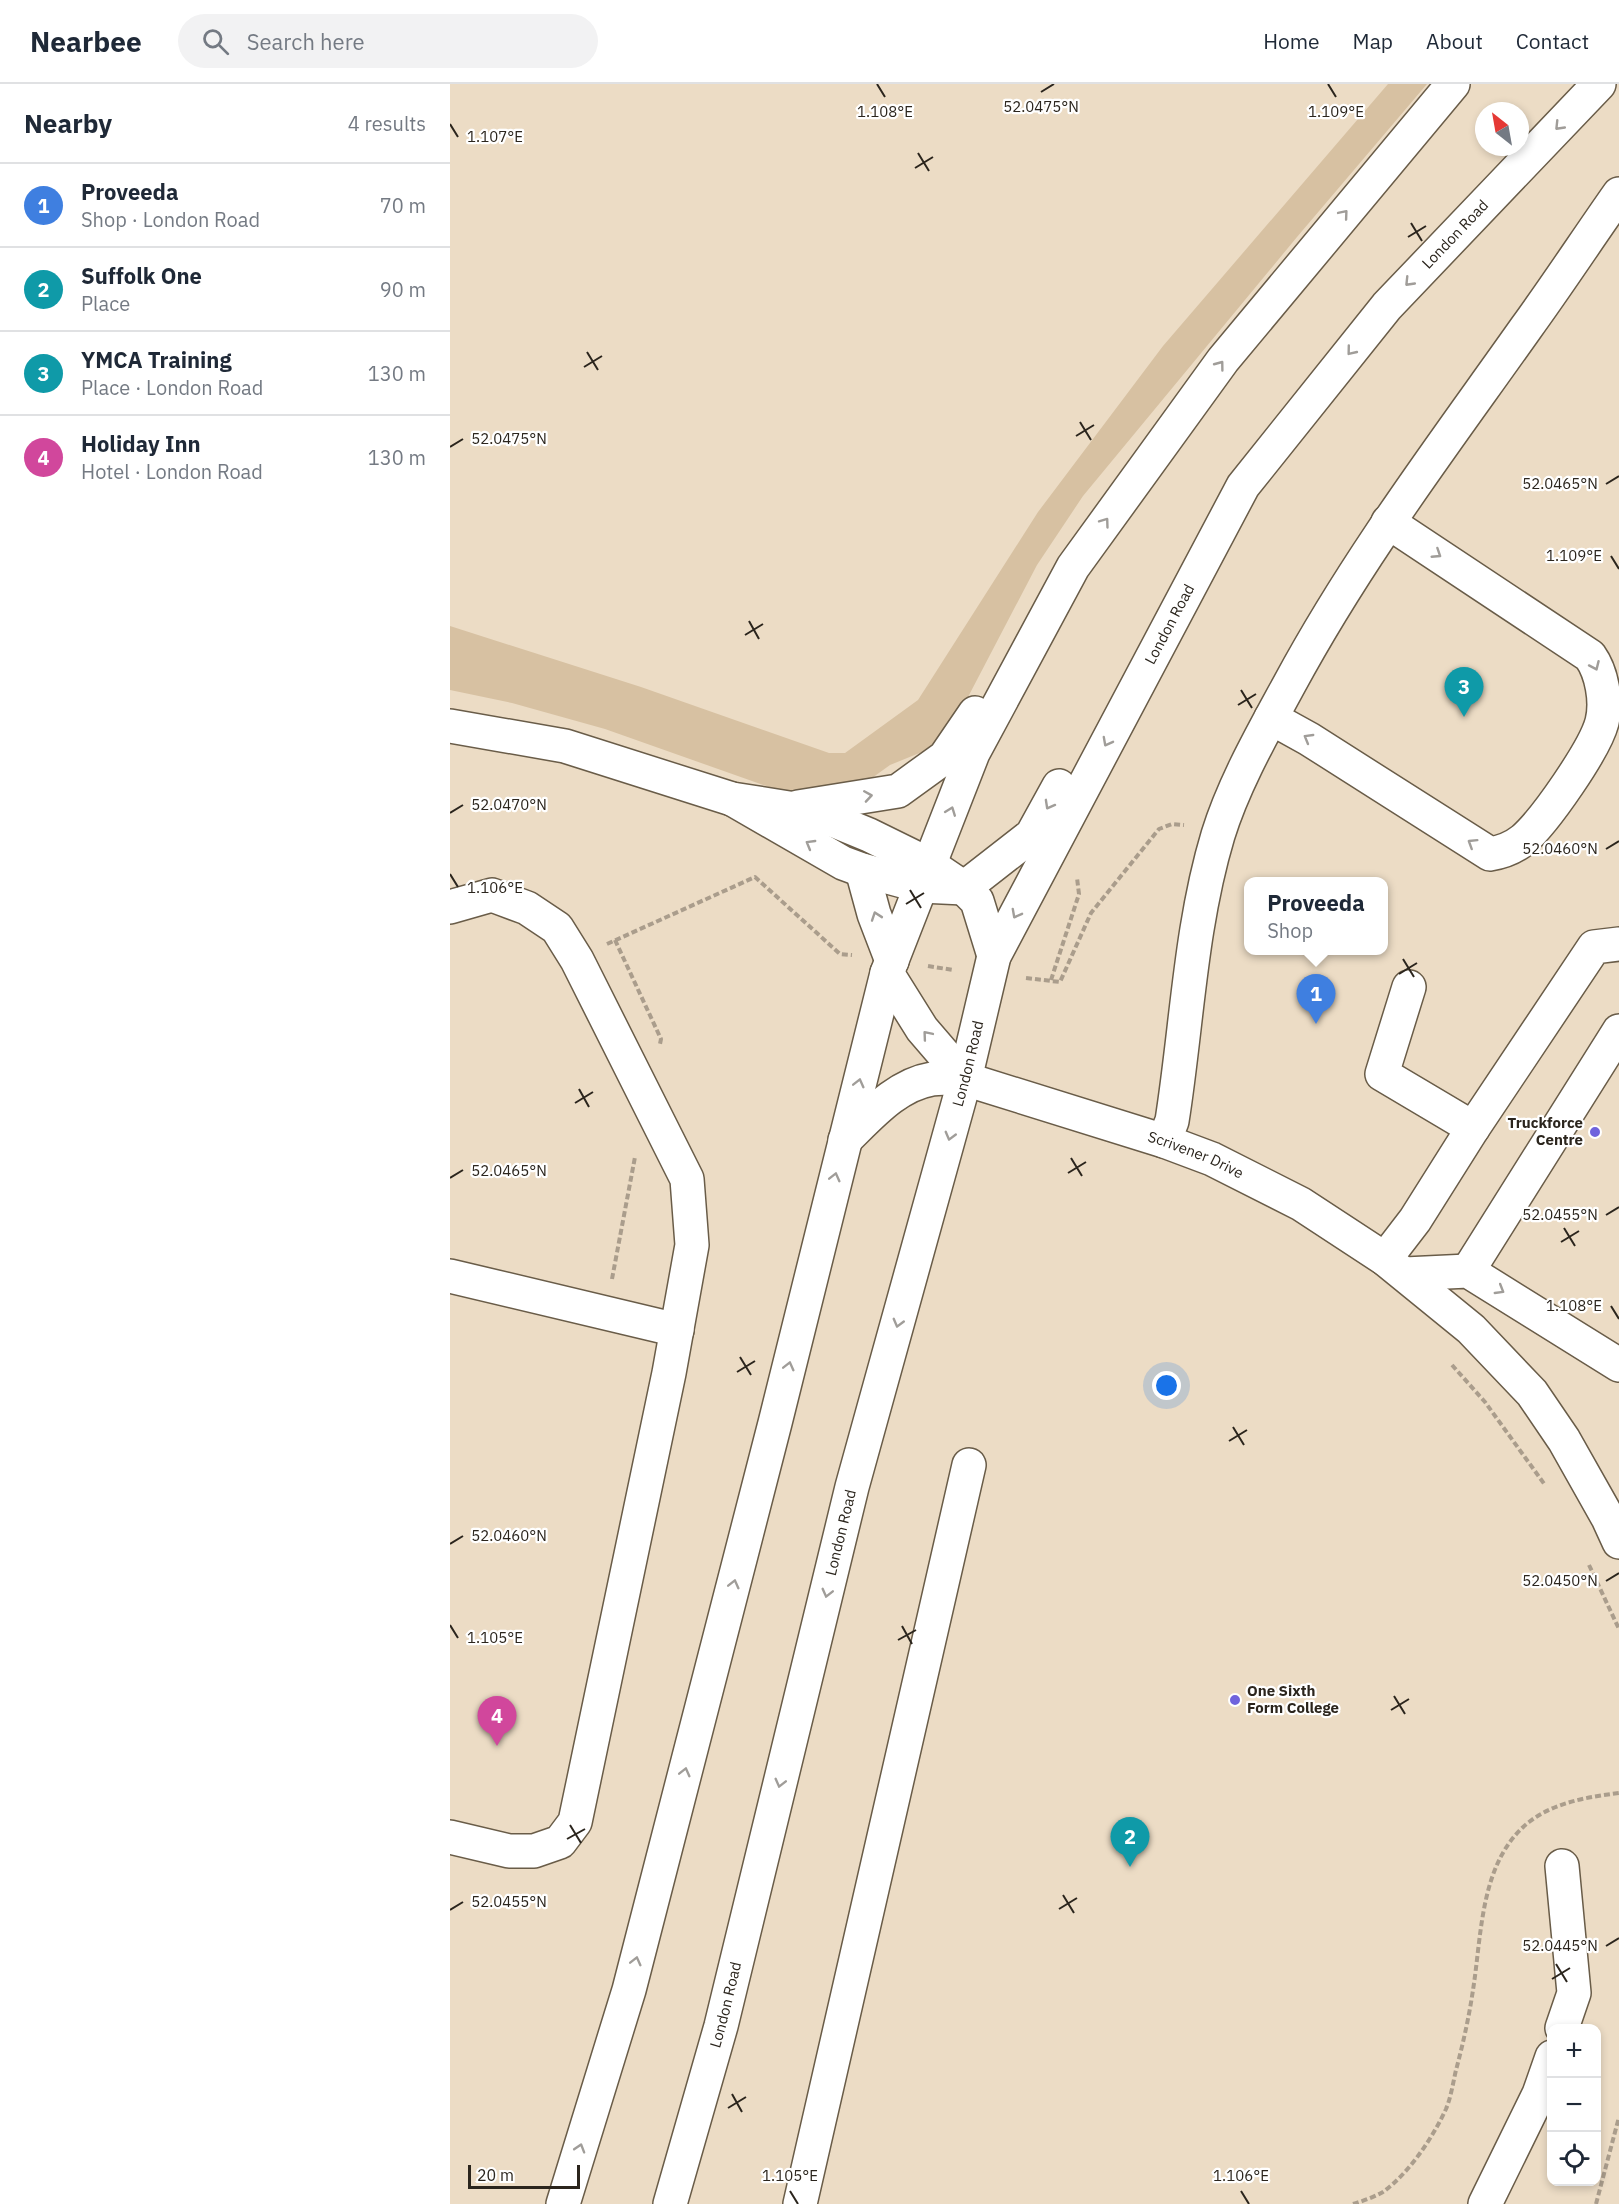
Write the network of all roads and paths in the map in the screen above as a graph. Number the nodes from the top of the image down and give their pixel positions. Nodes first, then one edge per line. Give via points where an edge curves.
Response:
1 (1453, 84) edge
2 (1599, 84) edge
3 (1619, 194) edge
4 (1243, 486) junction
5 (1388, 522) junction
6 (1072, 570) junction
7 (1271, 718) junction
8 (450, 726) edge
9 (732, 799) junction
10 (789, 808) junction
11 (1219, 833) junction
12 (1057, 838) junction
13 (862, 870) junction
14 (926, 876) junction
15 (964, 888) junction
16 (450, 907) edge
17 (1619, 944) edge
18 (578, 960) junction
19 (992, 966) junction
20 (890, 967) junction
21 (1051, 980) junction
22 (1409, 987) dead end
23 (1619, 1031) edge
24 (965, 1079) junction
25 (1473, 1128) junction
26 (844, 1140) junction
27 (1164, 1141) junction
28 (1395, 1266) junction
29 (1468, 1271) junction
30 (450, 1276) edge
31 (676, 1329) junction
32 (1445, 1358) dead end
33 (1619, 1365) edge
34 (969, 1464) dead end
35 (1548, 1489) dead end
36 (1619, 1542) edge
37 (1588, 1562) dead end
38 (1619, 1629) edge
39 (1619, 1793) edge
40 (450, 1837) edge
41 (1562, 1866) dead end
42 (1563, 2024) edge
43 (1547, 2069) edge
44 (1619, 2117) edge
45 (563, 2204) edge
46 (670, 2204) edge
47 (800, 2204) edge
48 (1353, 2204) edge
49 (1485, 2204) edge
50 (1596, 2204) edge

6 -> 1 main road via 1223,360
2 -> 4 main road, London Road via 1387,306
3 - 5 main road
4 -> 12 main road, London Road
4 -> 15 main road via 1168,587 1032,835
5 - 7 main road via 1319,631
5 -> 7 main road via 1590,656 1596,665 1605,704 1595,740 1535,828 1504,852 1490,854
10 -> 6 main road via 898,791 945,757
14 -> 6 main road via 973,753
7 - 11 main road
8 - 9 main road via 565,746
9 - 10 main road
13 -> 9 main road
10 - 14 main road via 835,821 895,846
11 - 21 path via 1172,824 1159,829 1091,913 1060,982
11 - 27 main road via 1203,894 1172,1121
12 -> 19 main road, London Road
12 - 21 path via 1077,873 1079,894
13 - 14 main road
20 -> 13 main road
14 - 15 main road
14 - 20 main road
15 - 19 main road via 977,901
16 - 18 main road via 492,895 527,908 557,928
17 - 25 main road via 1594,947
18 - 20 path via 755,877 840,954
18 - 31 main road via 687,1179 692,1245
19 - 20 path
19 - 21 path
19 - 24 main road, London Road
24 -> 20 main road via 922,1029
26 -> 20 main road
22 - 25 main road via 1382,1074
23 - 29 main road
24 - 26 main road via 933,1079 908,1087 891,1097
24 - 27 main road, Scrivener Drive
24 -> 46 main road, London Road via 852,1487 721,2026
25 - 28 main road via 1416,1220
45 -> 26 main road via 629,1990
27 - 28 main road, Scrivener Drive via 1212,1159 1302,1204
28 - 29 main road
28 - 36 main road, Scrivener Drive via 1470,1329 1532,1393 1564,1440
29 -> 33 main road
30 - 31 main road
31 - 40 main road via 575,1822 560,1842 534,1851 509,1851
32 - 35 path via 1485,1402
34 - 47 main road
37 - 38 path
39 - 48 path via 1583,1798 1544,1813 1530,1821 1506,1848 1482,1915 1473,1991 1446,2108 1419,2154 1402,2174 1382,2192
41 - 42 main road via 1574,1993
43 - 49 main road via 1539,2094
44 - 50 path

